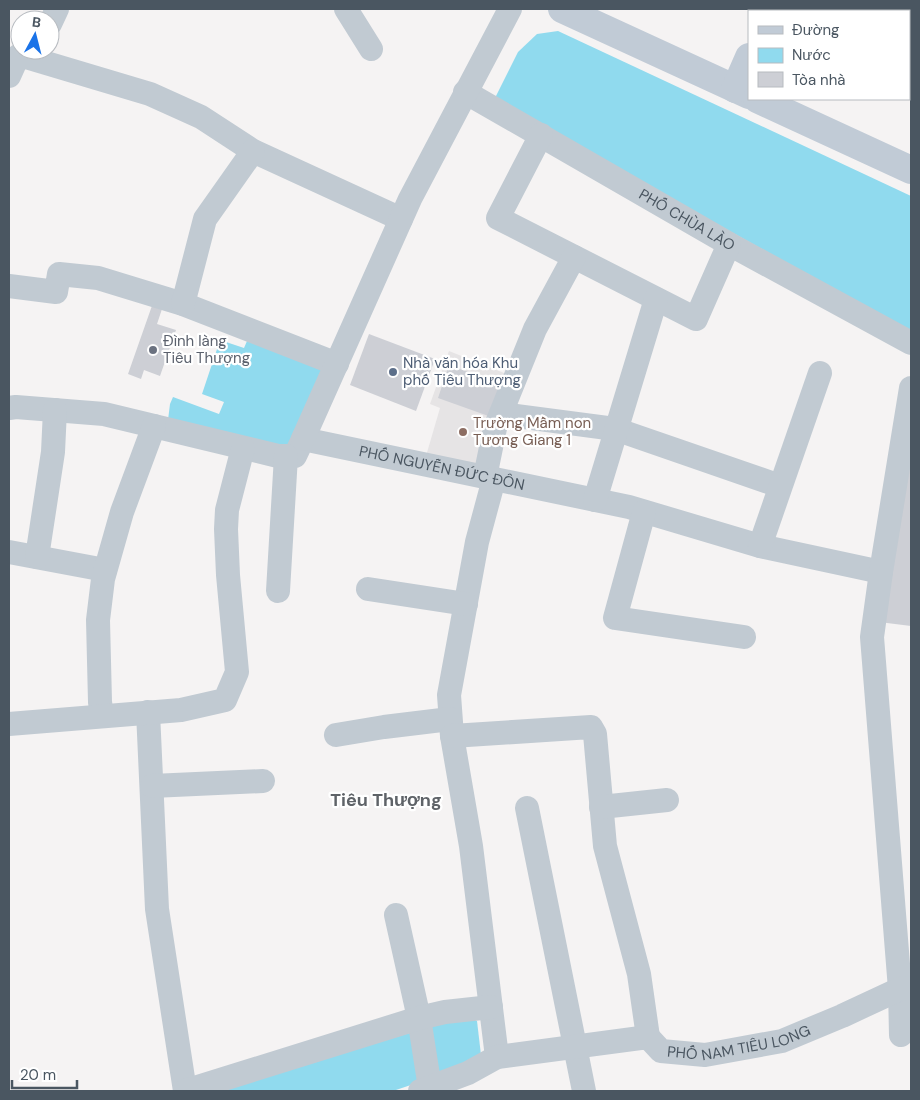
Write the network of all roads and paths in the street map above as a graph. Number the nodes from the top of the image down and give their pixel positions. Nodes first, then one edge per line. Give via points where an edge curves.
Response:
1 (346, 9) edge
2 (510, 9) edge
3 (562, 9) edge
4 (371, 49) dead end
5 (16, 60) edge
6 (51, 60) edge
7 (9, 76) edge
8 (748, 76) edge
9 (465, 92) junction
10 (747, 94) edge
11 (760, 100) edge
12 (540, 135) junction
13 (253, 151) junction
14 (911, 170) edge
15 (401, 219) junction
16 (730, 244) junction
17 (574, 257) junction
18 (9, 286) edge
19 (656, 299) junction
20 (183, 304) junction
21 (911, 342) edge
22 (337, 364) junction
23 (820, 373) dead end
24 (911, 388) edge
25 (9, 408) edge
26 (55, 410) junction
27 (501, 414) junction
28 (154, 426) junction
29 (615, 429) junction
30 (303, 439) junction
31 (243, 448) junction
32 (286, 456) junction
33 (490, 478) junction
34 (780, 486) junction
35 (595, 500) junction
36 (644, 512) junction
37 (760, 546) junction
38 (9, 552) edge
39 (37, 557) junction
40 (105, 570) junction
41 (881, 572) junction
42 (368, 589) dead end
43 (278, 591) dead end
44 (466, 604) junction
45 (744, 637) dead end
46 (148, 712) junction
47 (102, 716) junction
48 (9, 724) edge
49 (451, 728) junction
50 (336, 735) dead end
51 (263, 781) dead end
52 (152, 786) junction
53 (667, 800) dead end
54 (601, 807) junction
55 (527, 808) dead end
56 (396, 915) dead end
57 (906, 988) edge
58 (491, 1007) junction
59 (419, 1018) junction
60 (901, 1035) dead end
61 (648, 1037) junction
62 (575, 1047) junction
63 (497, 1057) junction
64 (426, 1086) edge
65 (185, 1091) edge
66 (584, 1091) edge

1 - 4 street
2 - 9 street
3 - 10 street
5 - 7 street
6 - 13 street via 150,94 201,116
8 - 10 street
9 - 12 street, PHỐ CHÙA LÀO
9 - 15 street
11 - 14 street
12 - 16 street, PHỐ CHÙA LÀO
12 - 17 street via 498,218
13 - 15 street
13 - 20 street via 205,219
15 - 22 street
16 - 19 street via 696,319
16 - 21 street, PHỐ CHÙA LÀO
17 - 19 street
17 - 27 street via 535,330
18 - 20 street via 56,292 60,274 98,278
19 - 29 street
20 - 22 street
22 - 30 street
23 - 34 street
24 - 41 street
25 - 26 street
26 - 28 street via 104,414
26 - 39 street via 53,452
27 - 29 street
27 - 33 street via 495,428
28 - 31 street
28 - 40 street via 122,512
29 - 34 street
29 - 35 street
30 - 32 street via 295,456
30 - 33 street, PHỐ NGUYỄN ĐỨC ĐÔN
31 - 32 street
31 - 46 street via 227,510 226,529 236,672 225,700 181,710
32 - 43 street
33 - 35 street, PHỐ NGUYỄN ĐỨC ĐÔN
33 - 44 street
34 - 37 street
35 - 36 street, PHỐ NGUYỄN ĐỨC ĐÔN
36 - 37 street, PHỐ NGUYỄN ĐỨC ĐÔN
36 - 45 street via 615,618
37 - 41 street, PHỐ NGUYỄN ĐỨC ĐÔN
38 - 39 street
39 - 40 street
40 - 47 street via 98,620
41 - 57 street via 872,637
42 - 44 street
44 - 49 street via 448,695
46 - 47 street
46 - 52 street
47 - 48 street
49 - 50 street via 384,726
49 - 54 street via 591,727 595,734
49 - 58 street
51 - 52 street
52 - 65 street via 157,909
53 - 54 street
54 - 61 street via 604,846 639,974
55 - 62 street
56 - 59 street
57 - 60 street
57 - 61 street, PHỐ NAM TIÊU LONG via 782,1041 705,1055 662,1051
58 - 59 street
58 - 63 street
59 - 64 street
59 - 65 street
61 - 62 street, PHỐ NAM TIÊU LONG
62 - 63 street, PHỐ NAM TIÊU LONG
62 - 66 street
63 - 64 street, PHỐ NAM TIÊU LONG via 468,1073

